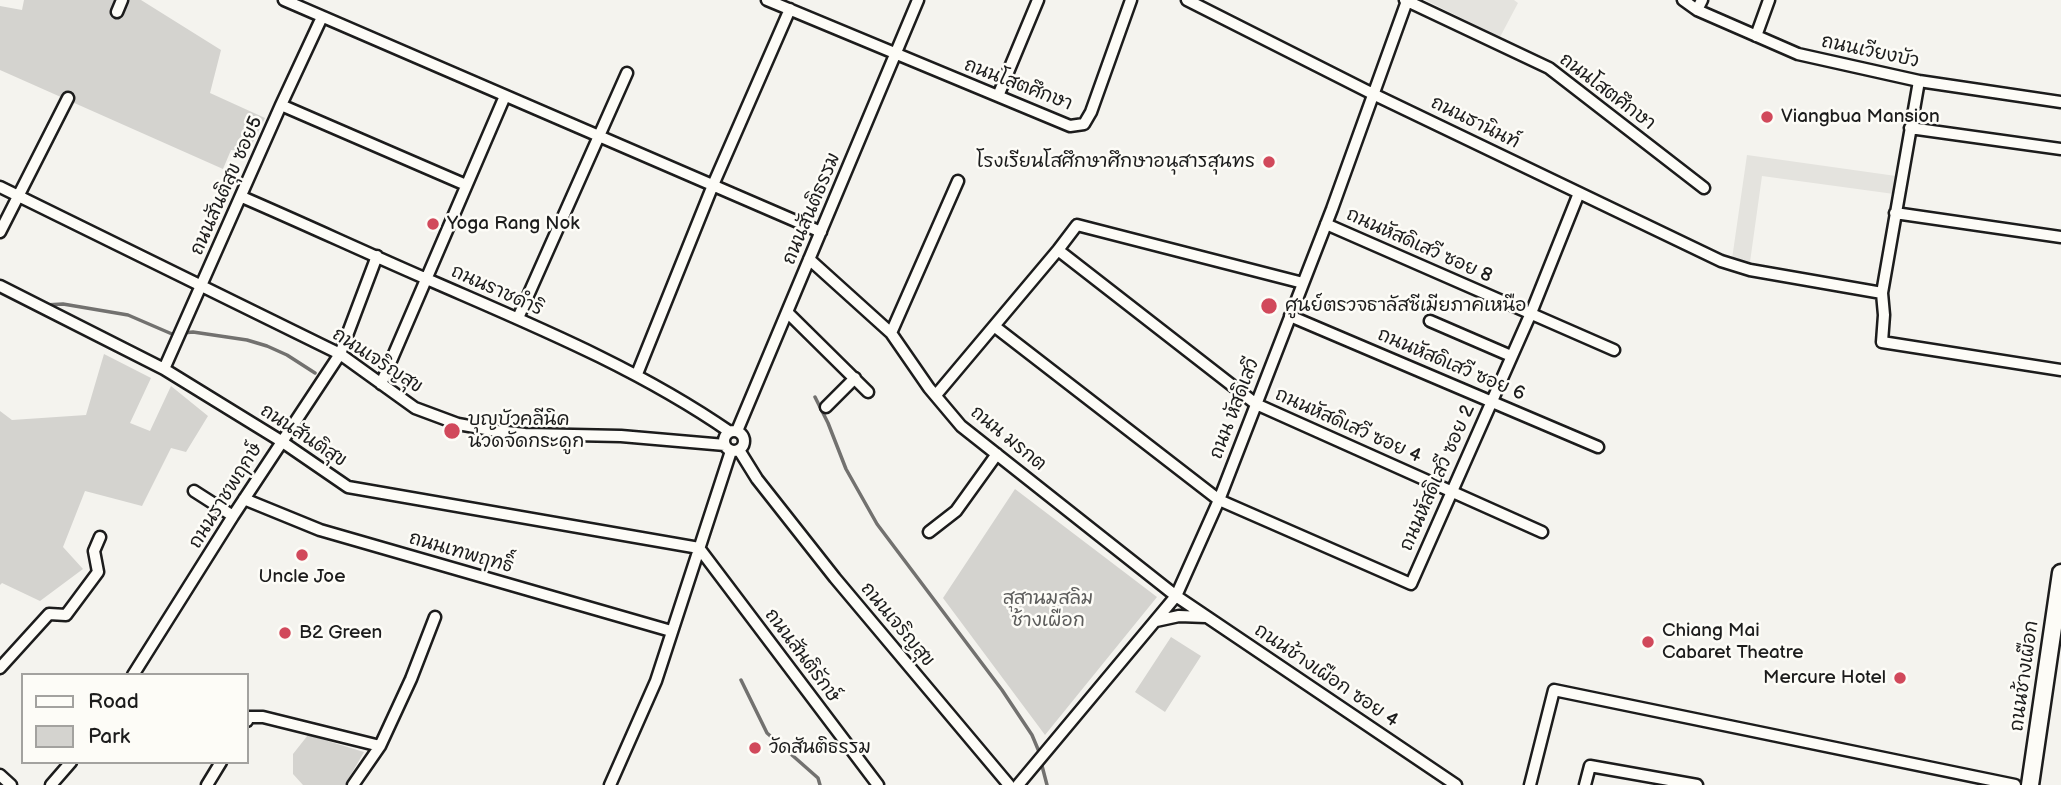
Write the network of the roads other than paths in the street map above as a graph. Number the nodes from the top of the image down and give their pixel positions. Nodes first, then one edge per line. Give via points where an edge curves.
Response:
1 (122, 0) edge
2 (284, 0) edge
3 (767, 0) edge
4 (918, 0) edge
5 (1038, 0) edge
6 (1131, 0) edge
7 (1187, 0) edge
8 (1406, 0) edge
9 (1683, 0) edge
10 (1769, 0) edge
11 (1700, 5) edge
12 (790, 9) junction
13 (117, 12) dead end
14 (322, 17) junction
15 (1756, 36) junction
16 (895, 55) junction
17 (627, 73) dead end
18 (1919, 81) junction
19 (1373, 94) junction
20 (505, 96) junction
21 (998, 96) junction
22 (68, 98) dead end
23 (2061, 102) edge
24 (281, 105) junction
25 (1910, 128) junction
26 (598, 136) junction
27 (2061, 149) edge
28 (958, 181) dead end
29 (466, 185) junction
30 (713, 186) junction
31 (0, 187) edge
32 (1704, 188) dead end
33 (1580, 193) junction
34 (19, 197) junction
35 (242, 197) junction
36 (1895, 214) junction
37 (1326, 224) junction
38 (0, 232) edge
39 (821, 232) junction
40 (2061, 237) edge
41 (1058, 250) junction
42 (377, 257) junction
43 (809, 259) junction
44 (427, 279) junction
45 (1303, 283) junction
46 (0, 286) edge
47 (202, 286) junction
48 (1882, 293) junction
49 (787, 312) junction
50 (1531, 313) junction
51 (1290, 316) junction
52 (518, 318) junction
53 (1430, 321) dead end
54 (994, 326) junction
55 (891, 333) junction
56 (1614, 349) dead end
57 (340, 354) junction
58 (1511, 356) junction
59 (164, 369) junction
60 (2061, 370) edge
61 (637, 374) junction
62 (855, 378) junction
63 (381, 384) junction
64 (867, 392) dead end
65 (936, 395) junction
66 (1491, 401) junction
67 (1256, 404) junction
68 (826, 407) dead end
69 (733, 431) junction
70 (281, 441) junction
71 (1598, 447) dead end
72 (732, 449) junction
73 (997, 454) junction
74 (194, 491) dead end
75 (1452, 492) junction
76 (244, 499) junction
77 (1219, 499) junction
78 (233, 516) junction
79 (929, 532) dead end
80 (1542, 532) dead end
81 (100, 537) dead end
82 (699, 548) junction
83 (2061, 573) edge
84 (1176, 596) junction
85 (435, 617) dead end
86 (1207, 617) junction
87 (1154, 622) junction
88 (671, 631) junction
89 (0, 668) edge
90 (2054, 671) edge
91 (134, 673) edge
92 (248, 720) edge
93 (380, 747) junction
94 (69, 764) edge
95 (220, 764) edge
96 (0, 775) edge
97 (1440, 780) edge
98 (1529, 783) edge
99 (11, 785) edge
100 (51, 785) edge
101 (207, 785) edge
102 (353, 785) edge
103 (610, 785) edge
104 (878, 785) edge
105 (1009, 785) edge
106 (1018, 785) edge
107 (1456, 785) edge
108 (1585, 785) edge
109 (1697, 785) edge
110 (2015, 785) edge
111 (2029, 785) edge

1 - 13 street
2 - 14 street
3 - 12 street, ถนนโสตศึกษา
4 - 16 street, ถนนสันติธรรม
5 - 21 street
6 - 21 street, ถนนโสตศึกษา via 1084,124 1070,126
7 - 19 street, ถนนธานินท์
8 - 19 street, ถนน หัสดิเสวี
8 - 32 street, ถนนโสตศึกษา via 1549,68
9 - 11 street, ถนนเวียงบัว
10 - 15 street
11 - 15 street, ถนนเวียงบัว
12 - 16 street, ถนนโสตศึกษา
12 - 30 street
14 - 20 street
14 - 24 street, ถนนสันติสุข ซอย5
15 - 18 street, ถนนเวียงบัว via 1798,54
16 - 21 street, ถนนโสตศึกษา
16 - 39 street, ถนนสันติธรรม
17 - 26 street
18 - 23 street, ถนนเวียงบัว
18 - 25 street
19 - 33 street, ถนนธานินท์
19 - 37 street, ถนน หัสดิเสวี
20 - 26 street
20 - 29 street
22 - 34 street
24 - 29 street
24 - 35 street, ถนนสันติสุข ซอย5
25 - 27 street
25 - 36 street
26 - 30 street
26 - 52 street
28 - 55 street
29 - 44 street
30 - 39 street
30 - 61 street
31 - 34 street, ถนนเจริญสุข
33 - 48 street, ถนนธานินท์ via 1721,261
33 - 50 street, ถนนหัสดิเสวี ซอย 2
34 - 38 street
34 - 47 street, ถนนเจริญสุข
35 - 42 street, ถนนราชดำริ
35 - 47 street, ถนนสันติสุข ซอย5
36 - 40 street
36 - 48 street
37 - 45 street, ถนน หัสดิเสวี
37 - 50 street, ถนนหัสดิเสวี ซอย 8
39 - 43 street, ถนนสันติธรรม
41 - 45 street via 1077,225
41 - 54 street
41 - 67 street, ถนนหัสดิเสวี ซอย 4
42 - 44 street, ถนนราชดำริ
42 - 57 street, ถนนราชพฤกษ์
43 - 49 street, ถนนสันติธรรม
43 - 55 street, ถนน มรกต
44 - 52 street, ถนนราชดำริ
44 - 63 street
45 - 51 street, ถนน หัสดิเสวี
46 - 59 street, ถนนสันติสุข
47 - 57 street, ถนนเจริญสุข
47 - 59 street, ถนนสันติสุข ซอย5
48 - 60 street via 1882,342
49 - 62 street
49 - 69 street, ถนนสันติธรรม
50 - 56 street, ถนนหัสดิเสวี ซอย 8
50 - 58 street, ถนนหัสดิเสวี ซอย 2
51 - 66 street, ถนนหัสดิเสวี ซอย 6
51 - 67 street, ถนน หัสดิเสวี
52 - 61 street, ถนนราชดำริ
53 - 58 street
54 - 65 street
54 - 77 street
55 - 65 street, ถนน มรกต
57 - 63 street, ถนนเจริญสุข
57 - 70 street, ถนนราชพฤกษ์
58 - 66 street, ถนนหัสดิเสวี ซอย 2
59 - 70 street, ถนนสันติสุข
61 - 69 street, ถนนราชดำริ
62 - 64 street
62 - 68 street
63 - 72 street, ถนนเจริญสุข via 415,408 458,424 496,431 621,436
65 - 73 street, ถนน มรกต via 961,426
66 - 71 street, ถนนหัสดิเสวี ซอย 6
66 - 75 street, ถนนหัสดิเสวี ซอย 2
67 - 75 street, ถนนหัสดิเสวี ซอย 4
67 - 77 street, ถนน หัสดิเสวี
69 - 72 street via 724,438
69 - 72 street via 741,433 744,440 742,447
70 - 76 street, ถนนราชพฤกษ์
70 - 82 street, ถนนสันติสุข via 348,486
72 - 82 street
72 - 105 street, ถนนเจริญสุข
73 - 79 street via 956,511
73 - 84 street, ถนน มรกต
74 - 78 street
75 - 77 street, ถนนหัสดิเสวี ซอย 2 via 1411,584
75 - 80 street, ถนนหัสดิเสวี ซอย 4
76 - 78 street, ถนนราชพฤกษ์
76 - 88 street, ถนนเทพฤทธิ์ via 320,530
77 - 84 street, ถนน หัสดิเสวี
78 - 91 street, ถนนราชพฤกษ์
81 - 89 street via 94,551 99,572 66,615 49,614
82 - 88 street
82 - 104 street, ถนนสันติรักษ์
83 - 90 main road, ถนนช้างเผือก
84 - 86 street, ถนนช้างเผือก ซอย 4
84 - 87 street, ถนน หัสดิเสวี
85 - 93 street
86 - 87 street via 1179,616
86 - 97 street, ถนนช้างเผือก ซอย 4 via 1362,720
87 - 106 street, ถนน หัสดิเสวี
88 - 103 street via 656,681
90 - 111 main road, ถนนช้างเผือก
92 - 93 street via 263,717
93 - 102 street
94 - 100 street
95 - 101 street
96 - 99 street
97 - 107 street, ถนนช้างเผือก ซอย 4
98 - 110 street via 1555,690
108 - 109 street via 1590,766

